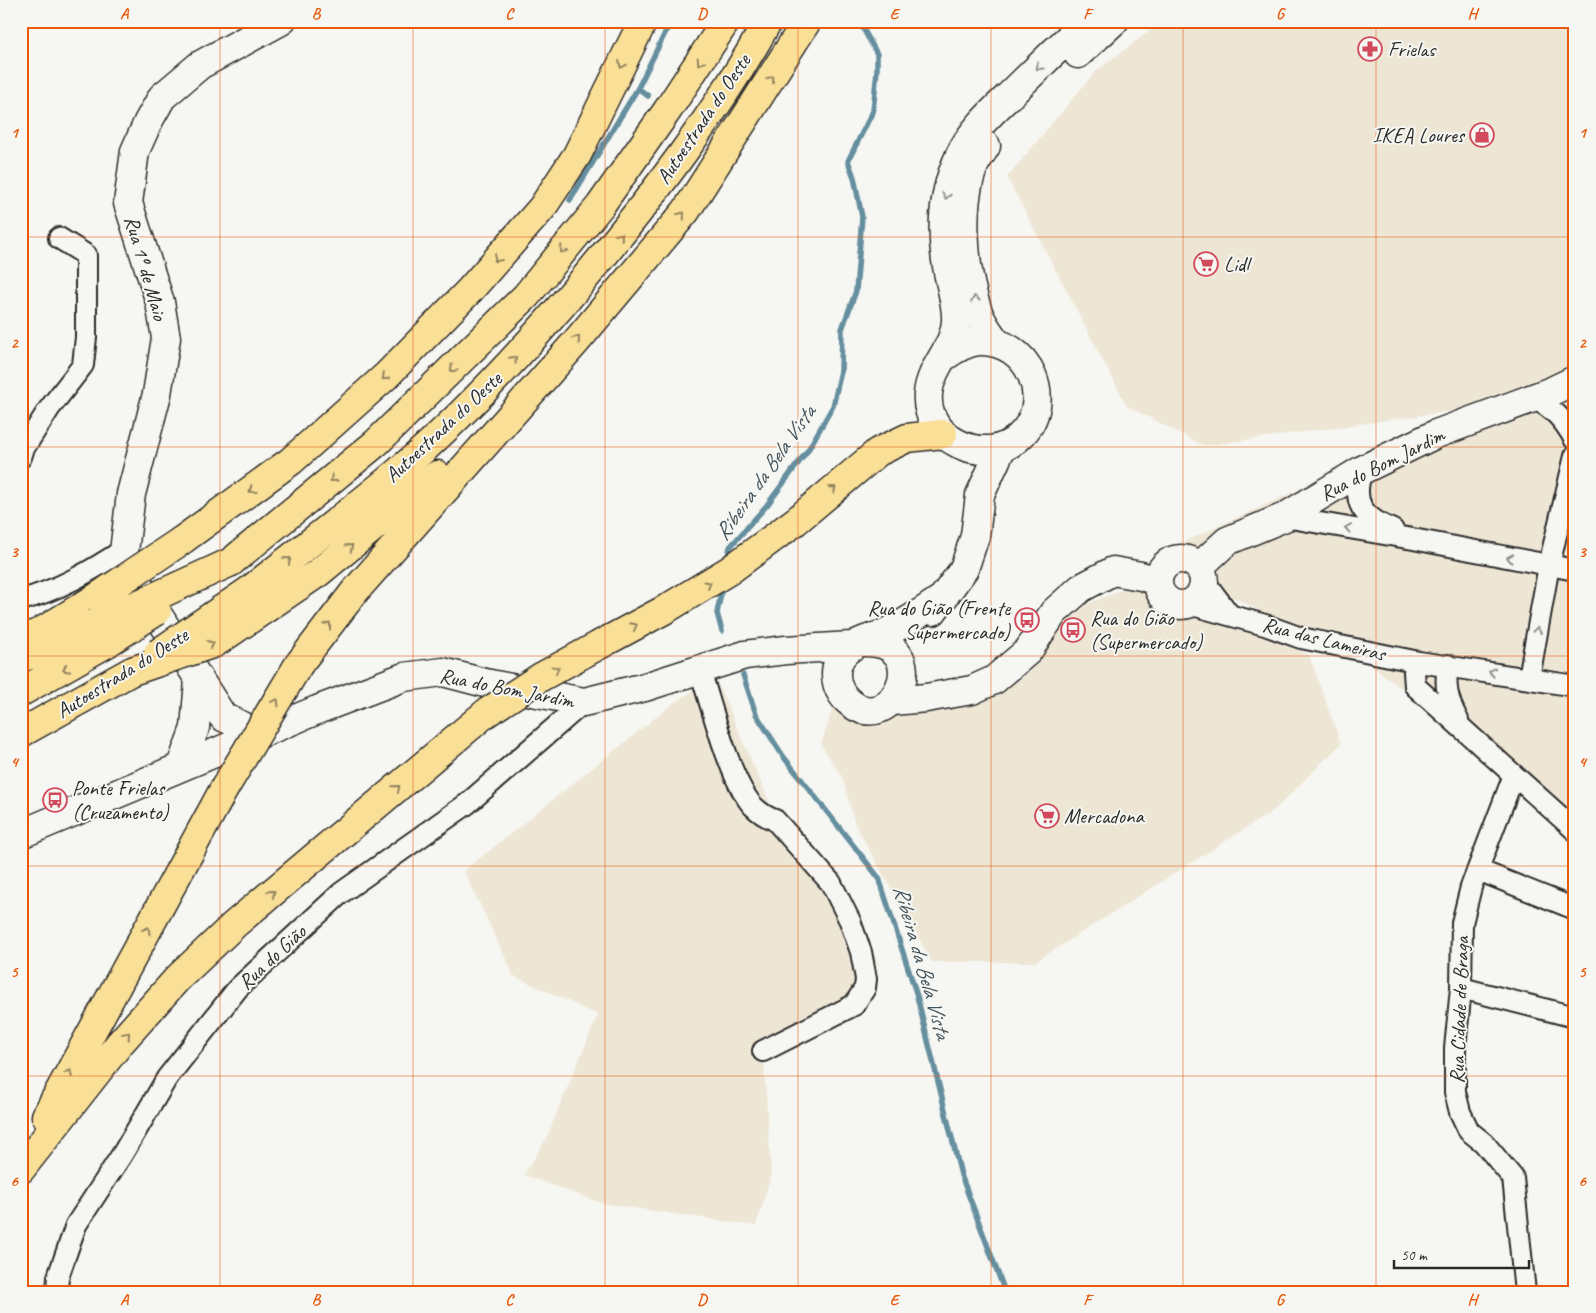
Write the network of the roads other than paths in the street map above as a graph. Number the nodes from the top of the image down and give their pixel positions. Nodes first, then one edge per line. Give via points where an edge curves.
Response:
1 (281, 21) edge
2 (643, 21) edge
3 (726, 21) edge
4 (768, 21) edge
5 (807, 21) edge
6 (1087, 21) edge
7 (1114, 21) edge
8 (59, 238) dead end
9 (996, 342) junction
10 (944, 356) junction
11 (544, 375) junction
12 (1575, 380) edge
13 (1534, 398) junction
14 (1575, 440) edge
15 (954, 441) junction
16 (1002, 447) junction
17 (1575, 456) edge
18 (21, 457) edge
19 (1362, 470) junction
20 (980, 495) junction
21 (1284, 517) junction
22 (1413, 538) junction
23 (123, 550) junction
24 (1548, 565) junction
25 (1575, 570) edge
26 (1201, 574) junction
27 (1157, 581) junction
28 (944, 597) junction
29 (259, 598) junction
30 (21, 600) edge
31 (1190, 604) junction
32 (1229, 614) junction
33 (21, 621) edge
34 (100, 622) junction
35 (21, 639) edge
36 (856, 644) junction
37 (745, 655) junction
38 (21, 658) edge
39 (900, 662) junction
40 (1419, 662) junction
41 (1448, 665) junction
42 (700, 670) junction
43 (1529, 678) junction
44 (199, 680) junction
45 (837, 683) junction
46 (1575, 686) edge
47 (21, 692) edge
48 (946, 693) junction
49 (892, 701) junction
50 (584, 702) junction
51 (223, 717) junction
52 (195, 728) junction
53 (1463, 729) junction
54 (21, 733) edge
55 (260, 734) junction
56 (218, 752) junction
57 (182, 766) junction
58 (1514, 775) junction
59 (1575, 830) edge
60 (21, 834) edge
61 (1478, 870) junction
62 (1575, 909) edge
63 (1461, 988) junction
64 (1575, 1017) edge
65 (763, 1050) dead end
66 (21, 1162) edge
67 (21, 1169) edge
68 (57, 1292) edge
69 (1525, 1292) edge

1 - 23 street, Rua 1º de Maio via 200,65 162,97 135,151 128,203 160,302 166,338 157,394 130,494
2 -> 34 highway, bridge via 577,155 542,208 470,290 386,376 291,461 181,541
3 -> 34 highway, Autoestrada do Oeste, bridge via 600,206 526,296 376,443 231,562
29 -> 4 highway, Autoestrada do Oeste via 477,398 549,321 698,134
11 -> 5 highway via 686,211
6 -> 10 street via 979,127 961,153 951,176 944,206 942,244 956,321
9 -> 7 street via 977,308 965,242 963,220 974,166 986,145 1009,121
8 - 18 street via 86,256 83,365 49,408
9 - 10 street via 969,343
9 - 16 street via 1013,350 1026,363 1035,379 1037,398 1029,425 1020,437
10 - 15 street via 932,373 927,394 931,416
29 -> 11 highway via 318,573 422,488
66 -> 11 highway, bridge via 224,789 299,664 361,584
12 - 13 street, Rua do Bom Jardim
13 - 14 street via 1552,408 1565,421
13 - 19 street, Rua do Bom Jardim via 1436,434
15 - 16 street via 984,451
15 - 20 street
67 -> 15 highway, bridge via 120,1043 177,979 235,924 486,713 541,677 730,570 796,521 878,452 907,438
16 - 20 street
17 - 24 street
19 - 21 street, Rua do Bom Jardim
19 - 22 street via 1356,488 1365,514 1377,523
20 - 28 street via 975,536 964,569
22 -> 21 street
21 - 26 street, Rua do Bom Jardim via 1227,541
24 -> 22 street
23 - 30 street via 92,570
23 - 44 street, Rua 1º de Maio via 123,560
24 - 25 street
43 -> 24 street
26 - 27 street via 1185,558 1177,558 1163,566
26 - 31 street, Rua do Bom Jardim via 1201,594
26 - 32 street
27 - 31 street via 1158,590 1167,601 1174,605
27 - 48 street via 1113,572 1081,588 1054,612 1028,651 994,680 972,690
28 - 36 street via 887,632
28 - 39 street
54 -> 29 highway, Autoestrada do Oeste, bridge via 132,671 215,643
31 - 32 street, Rua das Lameiras
32 - 40 street, Rua das Lameiras via 1301,638
33 - 34 highway
34 - 35 highway
34 - 38 highway via 50,648
34 -> 47 highway, Autoestrada do Oeste
36 - 37 street, Rua do Bom Jardim
36 - 39 street via 884,644
36 - 45 street via 838,662
37 - 42 street, Rua do Bom Jardim
37 - 45 street, Rua do Bom Jardim via 803,660
39 - 48 street
39 - 49 street via 903,681
40 - 41 street, Rua das Lameiras
40 - 53 street via 1414,672 1415,686
43 -> 41 street, Rua das Lameiras
41 - 53 street via 1448,702
42 - 50 street, Rua do Bom Jardim via 645,688
42 - 65 street via 740,786 753,806 764,816 775,820 831,883 850,921 866,966 865,988 854,1006
43 - 46 street, Rua das Lameiras
44 - 51 street, Rua 1º de Maio
44 - 52 street
45 - 49 street via 841,694 859,707 871,709
48 - 49 street
50 - 55 street, Rua do Bom Jardim via 443,672 404,678
50 - 68 street, Rua do Gião via 467,804 341,893 238,988 167,1078 76,1225 58,1277
51 - 55 street
51 - 56 street
52 - 56 street
52 - 57 street
53 - 58 street
55 - 56 street, Rua do Bom Jardim
56 - 57 street
57 - 60 street
58 - 59 street
58 - 61 street, Rua Cidade de Braga
61 - 62 street
61 - 63 street, Rua Cidade de Braga via 1462,923
63 - 64 street
63 - 69 street, Rua Cidade de Braga via 1455,1048 1455,1092 1469,1131 1513,1178

